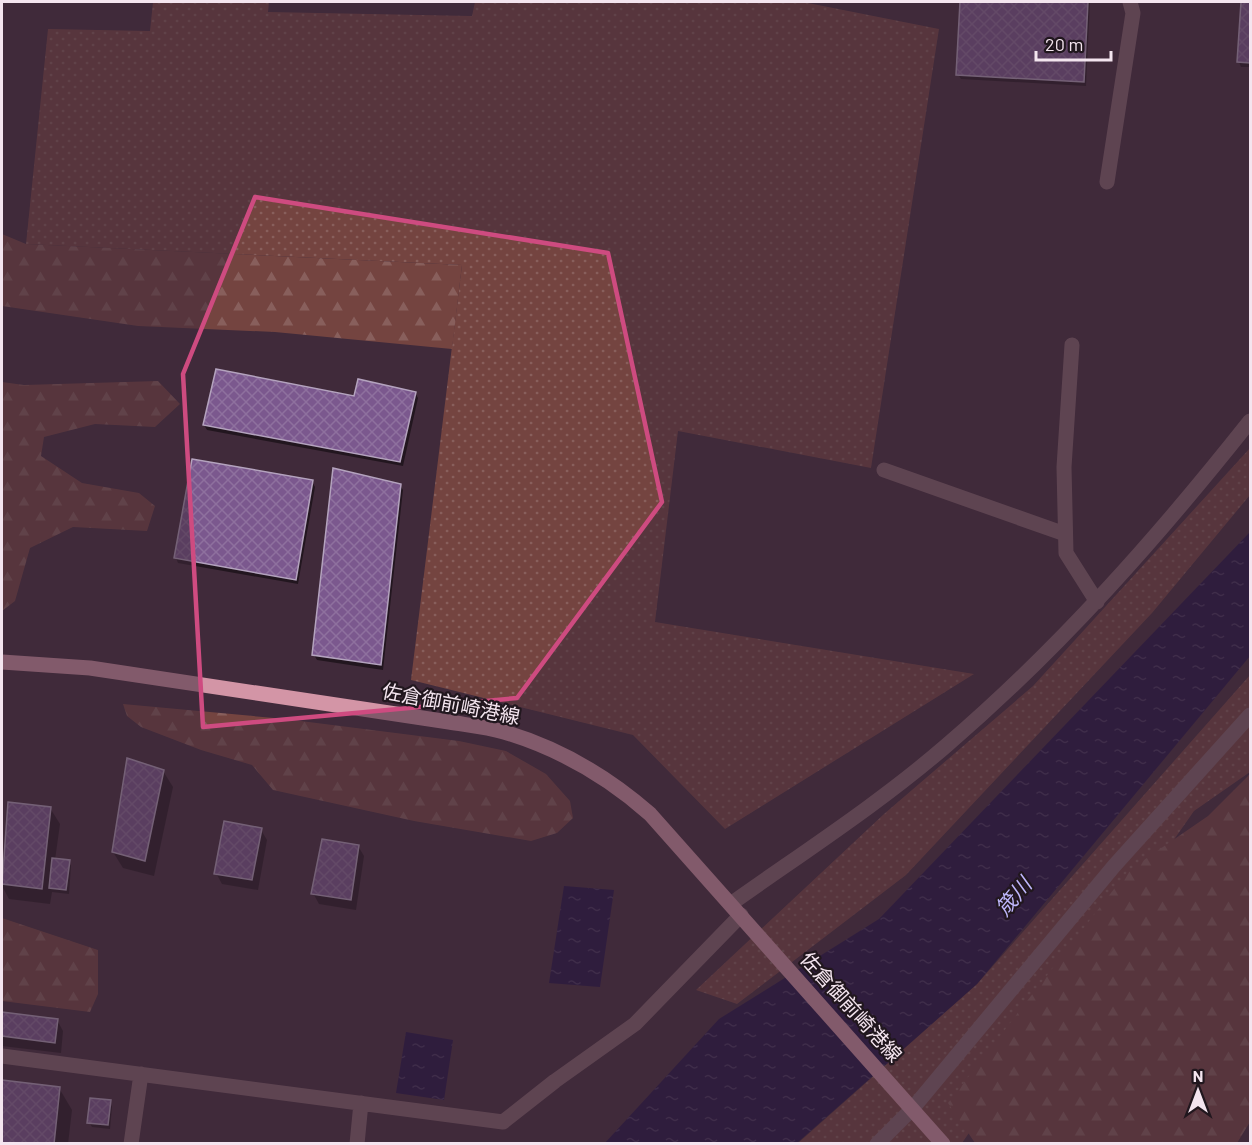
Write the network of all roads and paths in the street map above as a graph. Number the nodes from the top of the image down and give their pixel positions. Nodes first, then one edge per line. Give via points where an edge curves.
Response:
1 (1130, 2) edge
2 (1107, 182) dead end
3 (1072, 345) dead end
4 (1251, 421) edge
5 (885, 470) dead end
6 (1065, 534) junction
7 (1097, 602) junction
8 (2, 662) edge
9 (1251, 715) edge
10 (736, 909) junction
11 (2, 1056) edge
12 (141, 1074) junction
13 (361, 1103) junction
14 (909, 1104) junction
15 (131, 1143) edge
16 (357, 1143) edge
17 (877, 1143) edge
18 (943, 1143) edge

1 - 2 street via 1133,13
3 - 6 street via 1064,467
4 - 7 street
5 - 6 street
6 - 7 street via 1066,554
7 - 10 street via 1043,658 946,746
8 - 10 main road, 佐倉御前崎港線 via 90,668 503,732 543,746 620,788 650,814
9 - 14 street via 1114,866
10 - 13 street via 635,1024 503,1122
10 - 14 main road, 佐倉御前崎港線
11 - 12 street
12 - 13 street
12 - 15 street
13 - 16 street
14 - 17 street
14 - 18 main road, 佐倉御前崎港線

